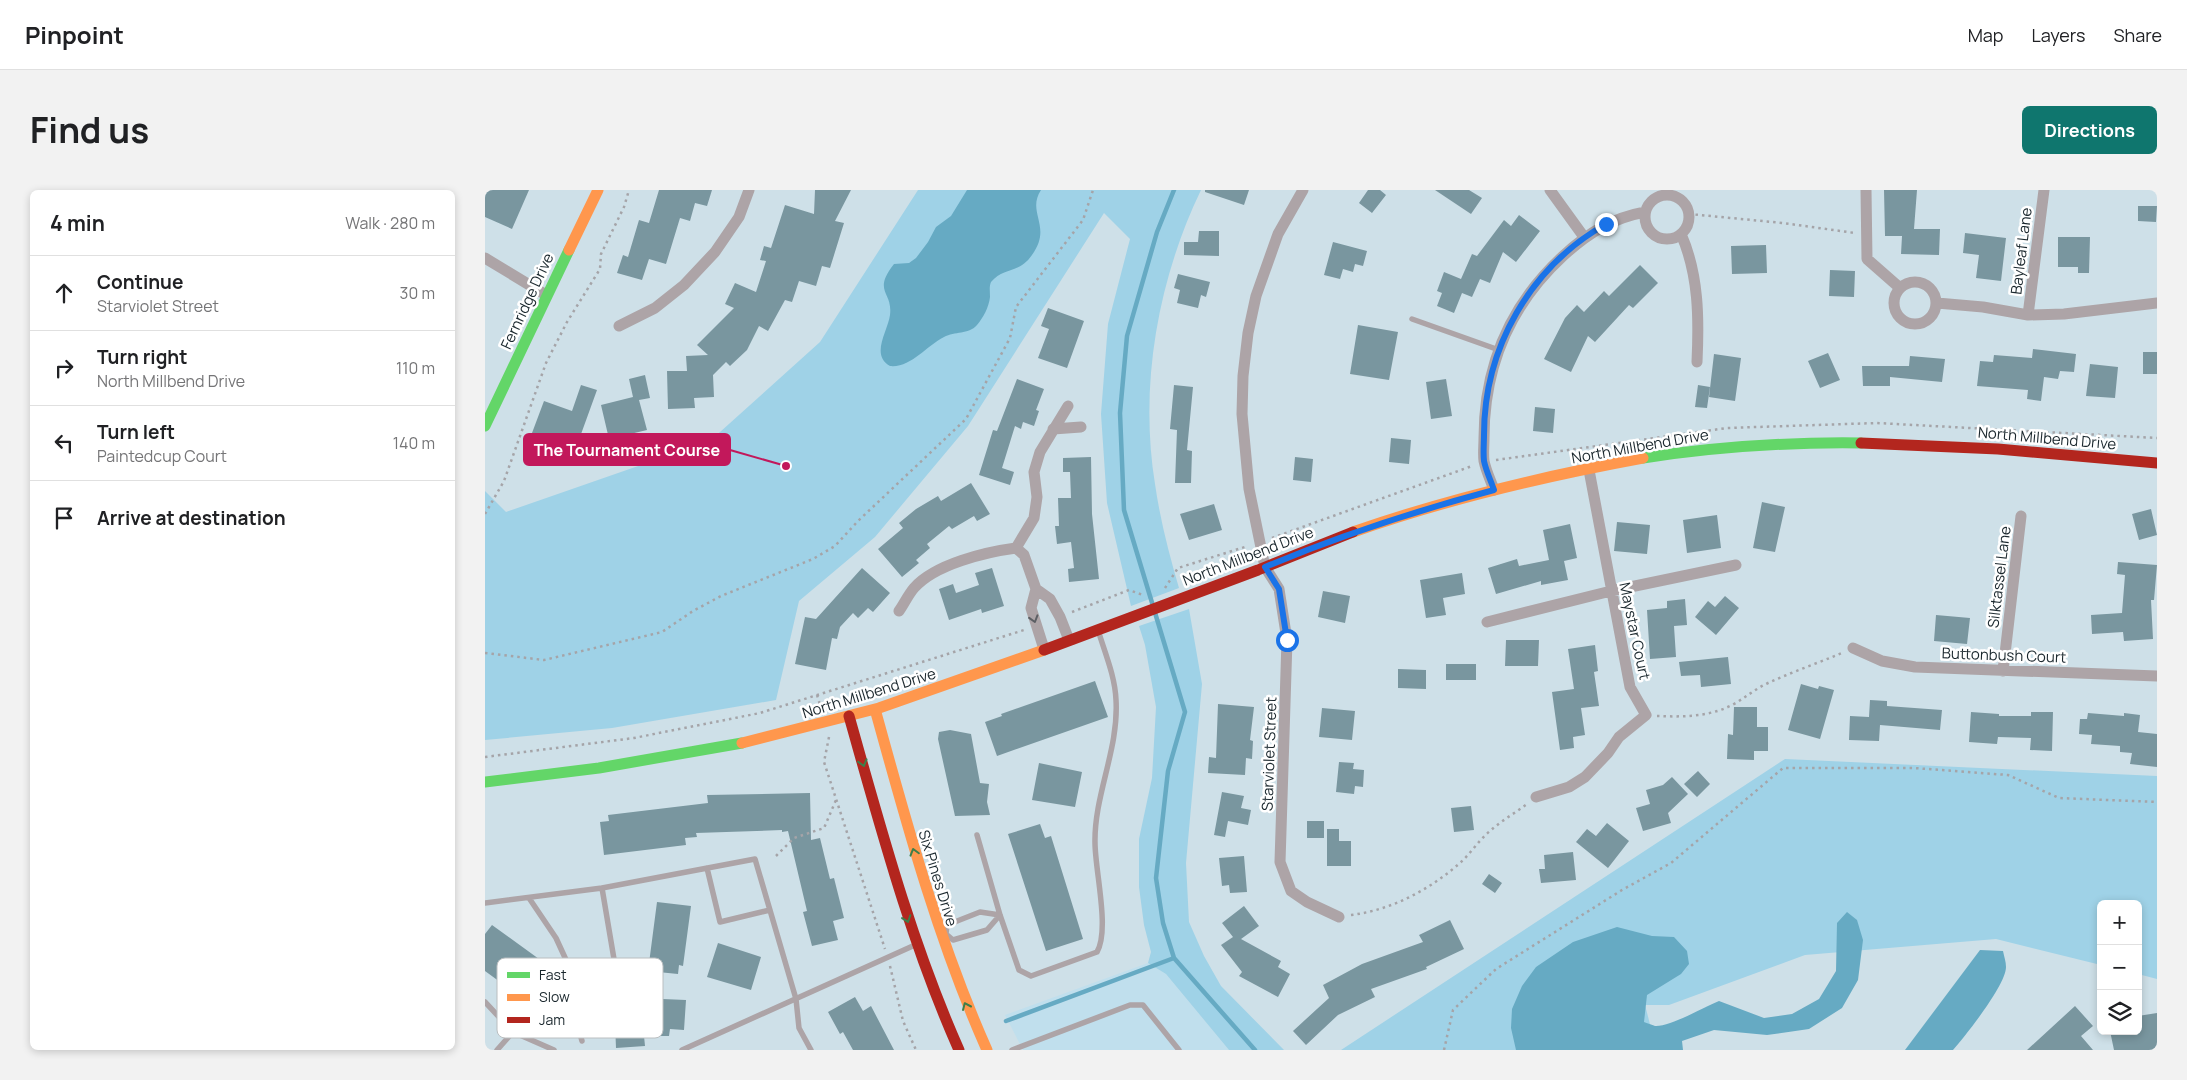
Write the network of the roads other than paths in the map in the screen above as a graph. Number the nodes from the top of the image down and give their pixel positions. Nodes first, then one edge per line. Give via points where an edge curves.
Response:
1 (598, 190) edge
2 (749, 190) edge
3 (1303, 190) edge
4 (1550, 190) edge
5 (1866, 190) edge
6 (2044, 190) edge
7 (1645, 212) junction
8 (1681, 234) junction
9 (1584, 236) junction
10 (485, 258) edge
11 (1900, 288) junction
12 (546, 296) junction
13 (1937, 303) junction
14 (2157, 304) edge
15 (2028, 315) junction
16 (1412, 319) dead end
17 (619, 326) dead end
18 (1499, 350) junction
19 (1697, 362) dead end
20 (1068, 406) dead end
21 (485, 426) edge
22 (1081, 427) dead end
23 (1053, 430) junction
24 (2157, 463) edge
25 (1589, 470) junction
26 (1494, 490) junction
27 (2021, 516) dead end
28 (1017, 548) junction
29 (1737, 565) dead end
30 (1265, 567) junction
31 (1036, 589) junction
32 (1611, 591) junction
33 (899, 611) dead end
34 (1487, 622) dead end
35 (1098, 628) junction
36 (1069, 640) junction
37 (1853, 648) road end
38 (1044, 649) junction
39 (2003, 671) junction
40 (2157, 676) edge
41 (875, 709) junction
42 (849, 716) junction
43 (485, 782) edge
44 (1536, 797) road end
45 (977, 835) dead end
46 (707, 868) junction
47 (603, 888) junction
48 (529, 898) junction
49 (485, 903) edge
50 (770, 910) junction
51 (1000, 915) junction
52 (1339, 917) road end
53 (943, 935) junction
54 (916, 945) junction
55 (565, 958) edge
56 (614, 958) edge
57 (796, 999) junction
58 (485, 1002) edge
59 (497, 1015) edge
60 (508, 1038) edge
61 (527, 1038) edge
62 (581, 1038) edge
63 (582, 1041) dead end
64 (497, 1050) edge
65 (554, 1050) edge
66 (684, 1050) edge
67 (811, 1050) edge
68 (959, 1050) edge
69 (987, 1050) edge
70 (1012, 1050) edge
71 (1179, 1050) edge

1 - 12 street, Fernridge Drive
2 - 17 street via 739,217 725,238 685,285 655,308
3 - 30 street via 1278,234 1256,296 1243,376 1241,414 1244,450
4 - 9 street
5 - 11 street via 1867,258
6 - 15 street, Bayleaf Lane
7 - 8 street via 1648,228 1656,236 1668,239
7 - 8 street via 1653,200 1668,195 1680,200 1689,214
7 - 9 street via 1626,216
8 - 19 street via 1691,260 1699,313
9 - 18 street via 1543,274 1524,299
10 - 12 street
11 - 13 street via 1911,282 1924,284 1935,293
11 - 13 street via 1894,305 1899,318 1909,324 1917,325 1929,320
12 - 21 street, Fernridge Drive
13 - 15 street
14 - 15 street
16 - 18 lane
18 - 26 street via 1484,417 1484,462
20 - 23 street
22 - 23 street
23 - 28 street via 1040,452 1034,472 1037,496 1034,518
24 - 25 street, North Millbend Drive via 1877,442 1712,449
25 - 26 street, North Millbend Drive
25 - 32 street, Maystar Court
26 - 30 street, North Millbend Drive via 1411,513 1319,544
27 - 39 street, Silktassel Lane
28 - 31 street via 1024,555
28 - 33 street via 945,567 914,588
29 - 32 street
30 - 35 street, North Millbend Drive
30 - 52 street, Starviolet Street via 1279,589 1287,640 1280,862 1291,891
31 - 36 street via 1050,599
31 -> 38 street via 1031,608
32 - 34 street
32 - 44 street, Maystar Court via 1630,687 1646,715 1619,737 1585,777 1569,787
35 - 36 street, North Millbend Drive
35 - 51 lane via 1116,700 1116,725 1095,831 1101,946 1097,952 1031,976 1019,970
36 - 38 street, North Millbend Drive
37 - 39 street, Buttonbush Court via 1899,665
38 - 41 street, North Millbend Drive
39 - 40 street, Buttonbush Court
41 - 42 street, North Millbend Drive
53 -> 41 street, Six Pines Drive via 929,906
42 - 43 street, North Millbend Drive via 782,734 602,769
42 -> 54 street via 904,913
45 - 51 lane
46 - 47 lane
46 - 50 lane via 755,859
46 - 50 lane via 719,922
47 - 48 lane
47 - 56 lane
48 - 49 lane
48 - 55 lane
50 - 57 lane
51 - 53 lane via 980,912 947,925
51 - 53 lane via 987,930 953,940
53 - 54 street
69 -> 53 street, Six Pines Drive via 965,1004
54 - 57 lane
54 - 68 street via 940,1011
57 - 66 lane
57 - 67 lane via 799,1028
58 - 59 lane
60 - 64 lane
61 - 65 lane
62 - 63 lane
70 - 71 lane via 1130,1005 1143,1005

